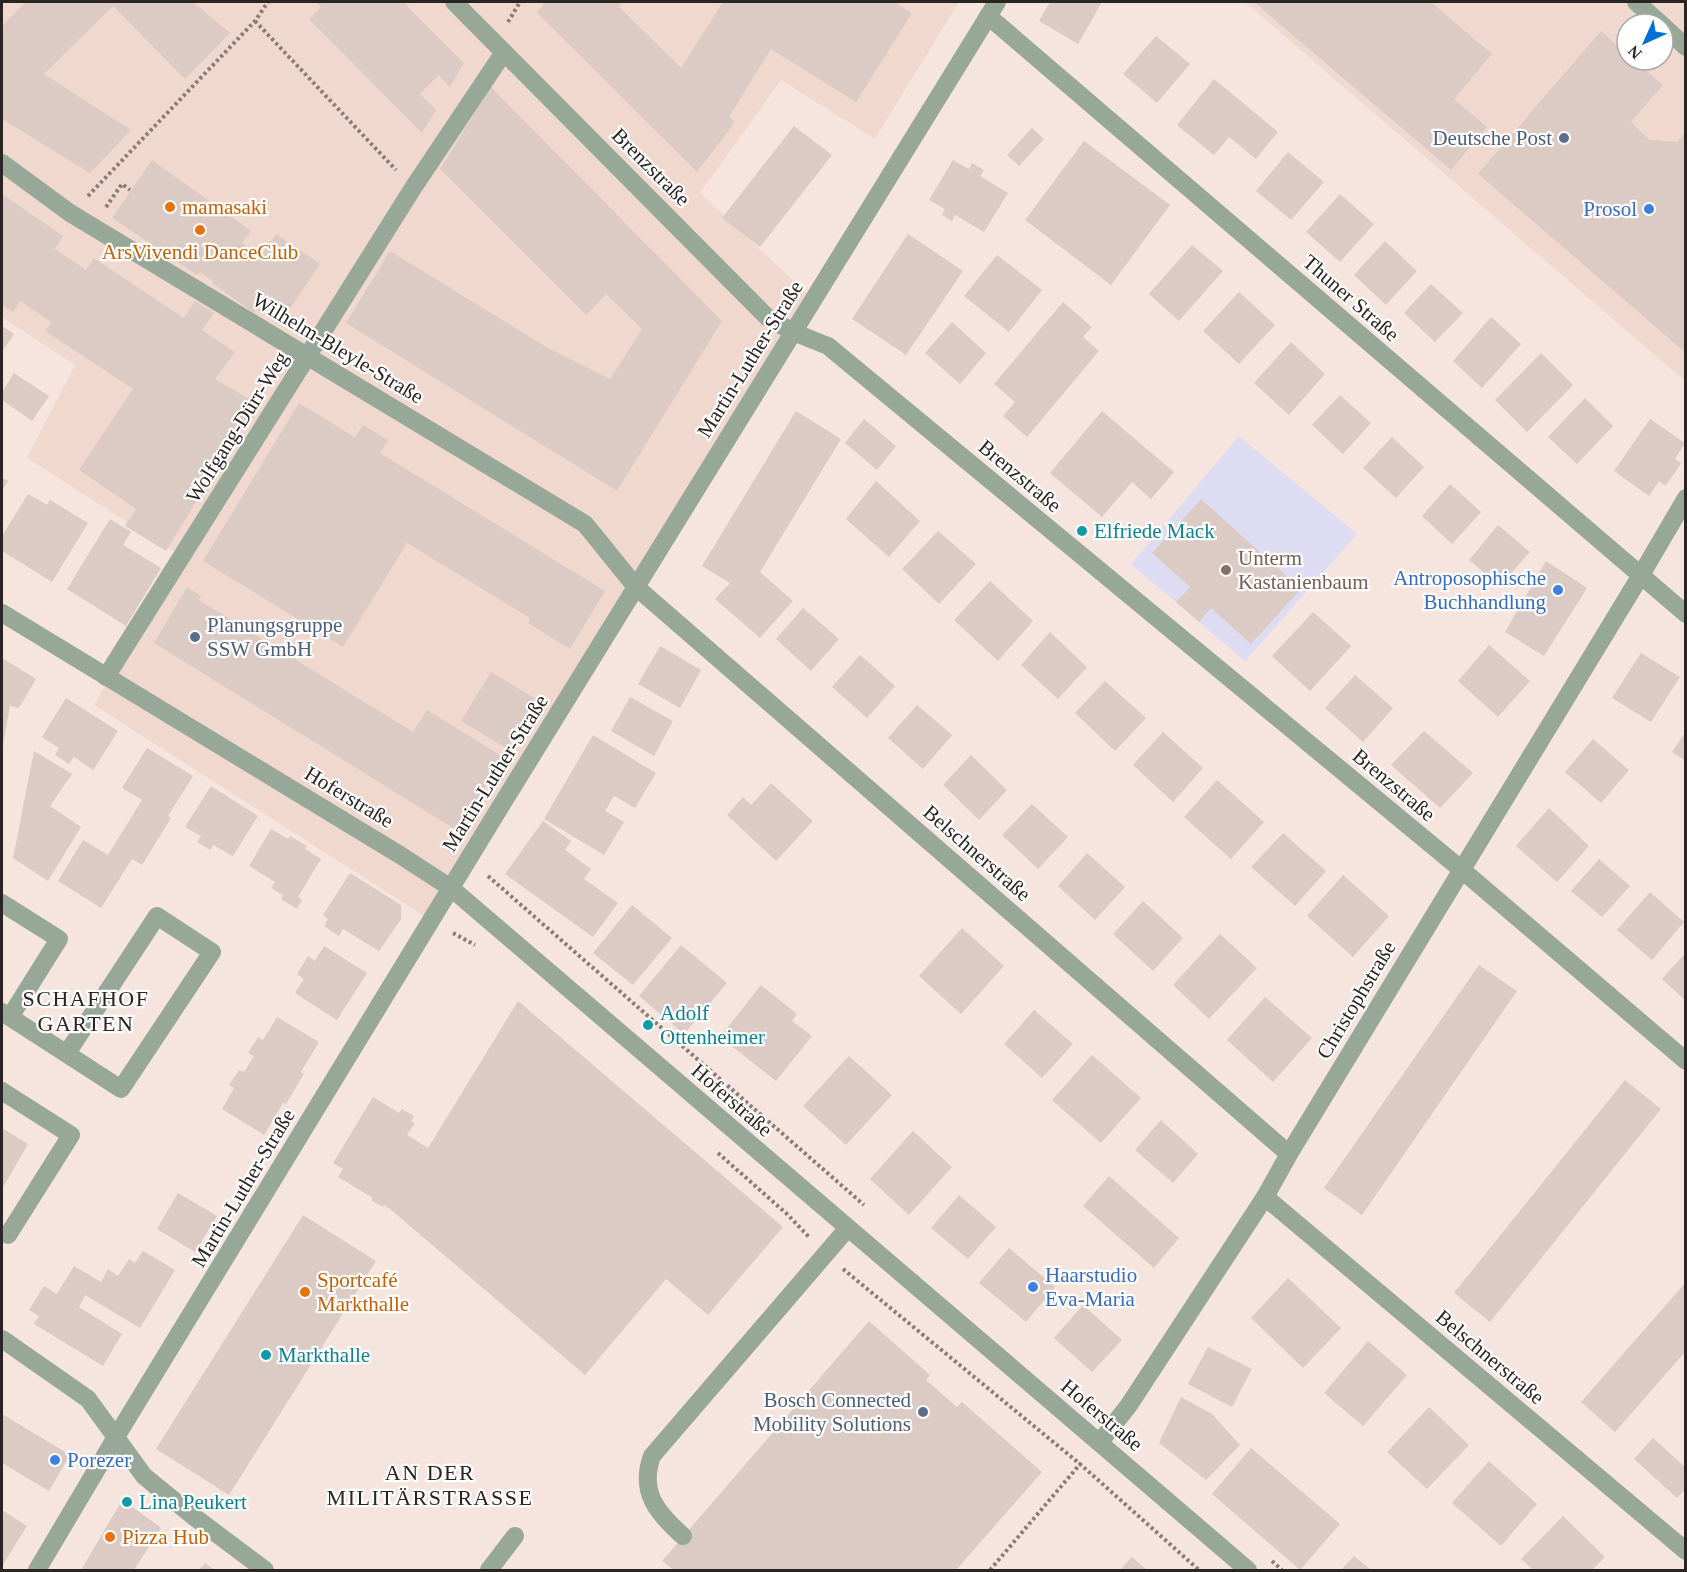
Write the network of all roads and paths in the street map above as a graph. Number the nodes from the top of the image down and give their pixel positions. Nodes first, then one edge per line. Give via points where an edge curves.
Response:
1 (268, 2) edge
2 (454, 2) edge
3 (1636, 2) edge
4 (992, 9) edge
5 (1647, 12) edge
6 (255, 21) junction
7 (504, 52) junction
8 (2, 163) edge
9 (109, 175) dead end
10 (413, 188) junction
11 (794, 332) junction
12 (308, 357) junction
13 (1686, 498) edge
14 (1641, 575) junction
15 (636, 587) junction
16 (2, 613) edge
17 (1686, 614) edge
18 (106, 677) junction
19 (1462, 870) junction
20 (451, 888) junction
21 (2, 903) edge
22 (432, 921) junction
23 (479, 948) dead end
24 (6, 1014) edge
25 (67, 1053) junction
26 (1686, 1061) edge
27 (2, 1091) edge
28 (717, 1152) dead end
29 (1289, 1154) junction
30 (1265, 1197) junction
31 (848, 1229) junction
32 (8, 1235) dead end
33 (826, 1255) junction
34 (2, 1339) edge
35 (116, 1437) junction
36 (1100, 1442) junction
37 (1080, 1464) junction
38 (515, 1536) dead end
39 (683, 1536) dead end
40 (1686, 1551) edge
41 (37, 1570) edge
42 (265, 1570) edge
43 (489, 1570) edge
44 (990, 1570) edge
45 (1199, 1570) edge
46 (1248, 1570) edge

1 - 6 path
2 - 7 street, Brenzstraße
3 - 5 street
4 - 11 street, Martin-Luther-Straße
4 - 14 street, Thuner Straße
6 - 9 path
6 - 10 path
7 - 10 street, Wolfgang-Dürr-Weg
7 - 11 street, Brenzstraße via 767,317
8 - 12 street, Wilhelm-Bleyle-Straße via 70,213
10 - 12 street, Wolfgang-Dürr-Weg
11 - 15 street, Martin-Luther-Straße
11 - 19 street, Brenzstraße via 828,346
12 - 15 street, Wilhelm-Bleyle-Straße via 585,524
12 - 18 street, Wolfgang-Dürr-Weg
13 - 14 street, Christophstraße
14 - 17 street, Thuner Straße
14 - 19 street, Christophstraße
15 - 20 street, Martin-Luther-Straße
15 - 29 street, Belschnerstraße
16 - 18 street, Hoferstraße
18 - 20 street, Hoferstraße
19 - 26 street, Brenzstraße
19 - 29 street, Christophstraße
20 - 22 street, Martin-Luther-Straße
20 - 31 street, Hoferstraße
21 - 24 street via 59,939
22 - 23 path
22 - 35 street, Martin-Luther-Straße
24 - 25 street
25 - 25 street via 157,916 212,952 121,1089
27 - 32 street via 71,1136
28 - 33 path via 787,1214
29 - 30 street, Christophstraße
30 - 36 street, Christophstraße via 1130,1405
30 - 40 street, Belschnerstraße
31 - 33 street
31 - 36 street, Hoferstraße
33 - 37 path
33 - 39 street via 652,1455 647,1470 648,1494
34 - 35 street via 88,1399
35 - 41 street, Martin-Luther-Straße
35 - 42 street via 144,1476
36 - 37 path
36 - 46 street, Hoferstraße
37 - 44 path
37 - 45 path
38 - 43 street

